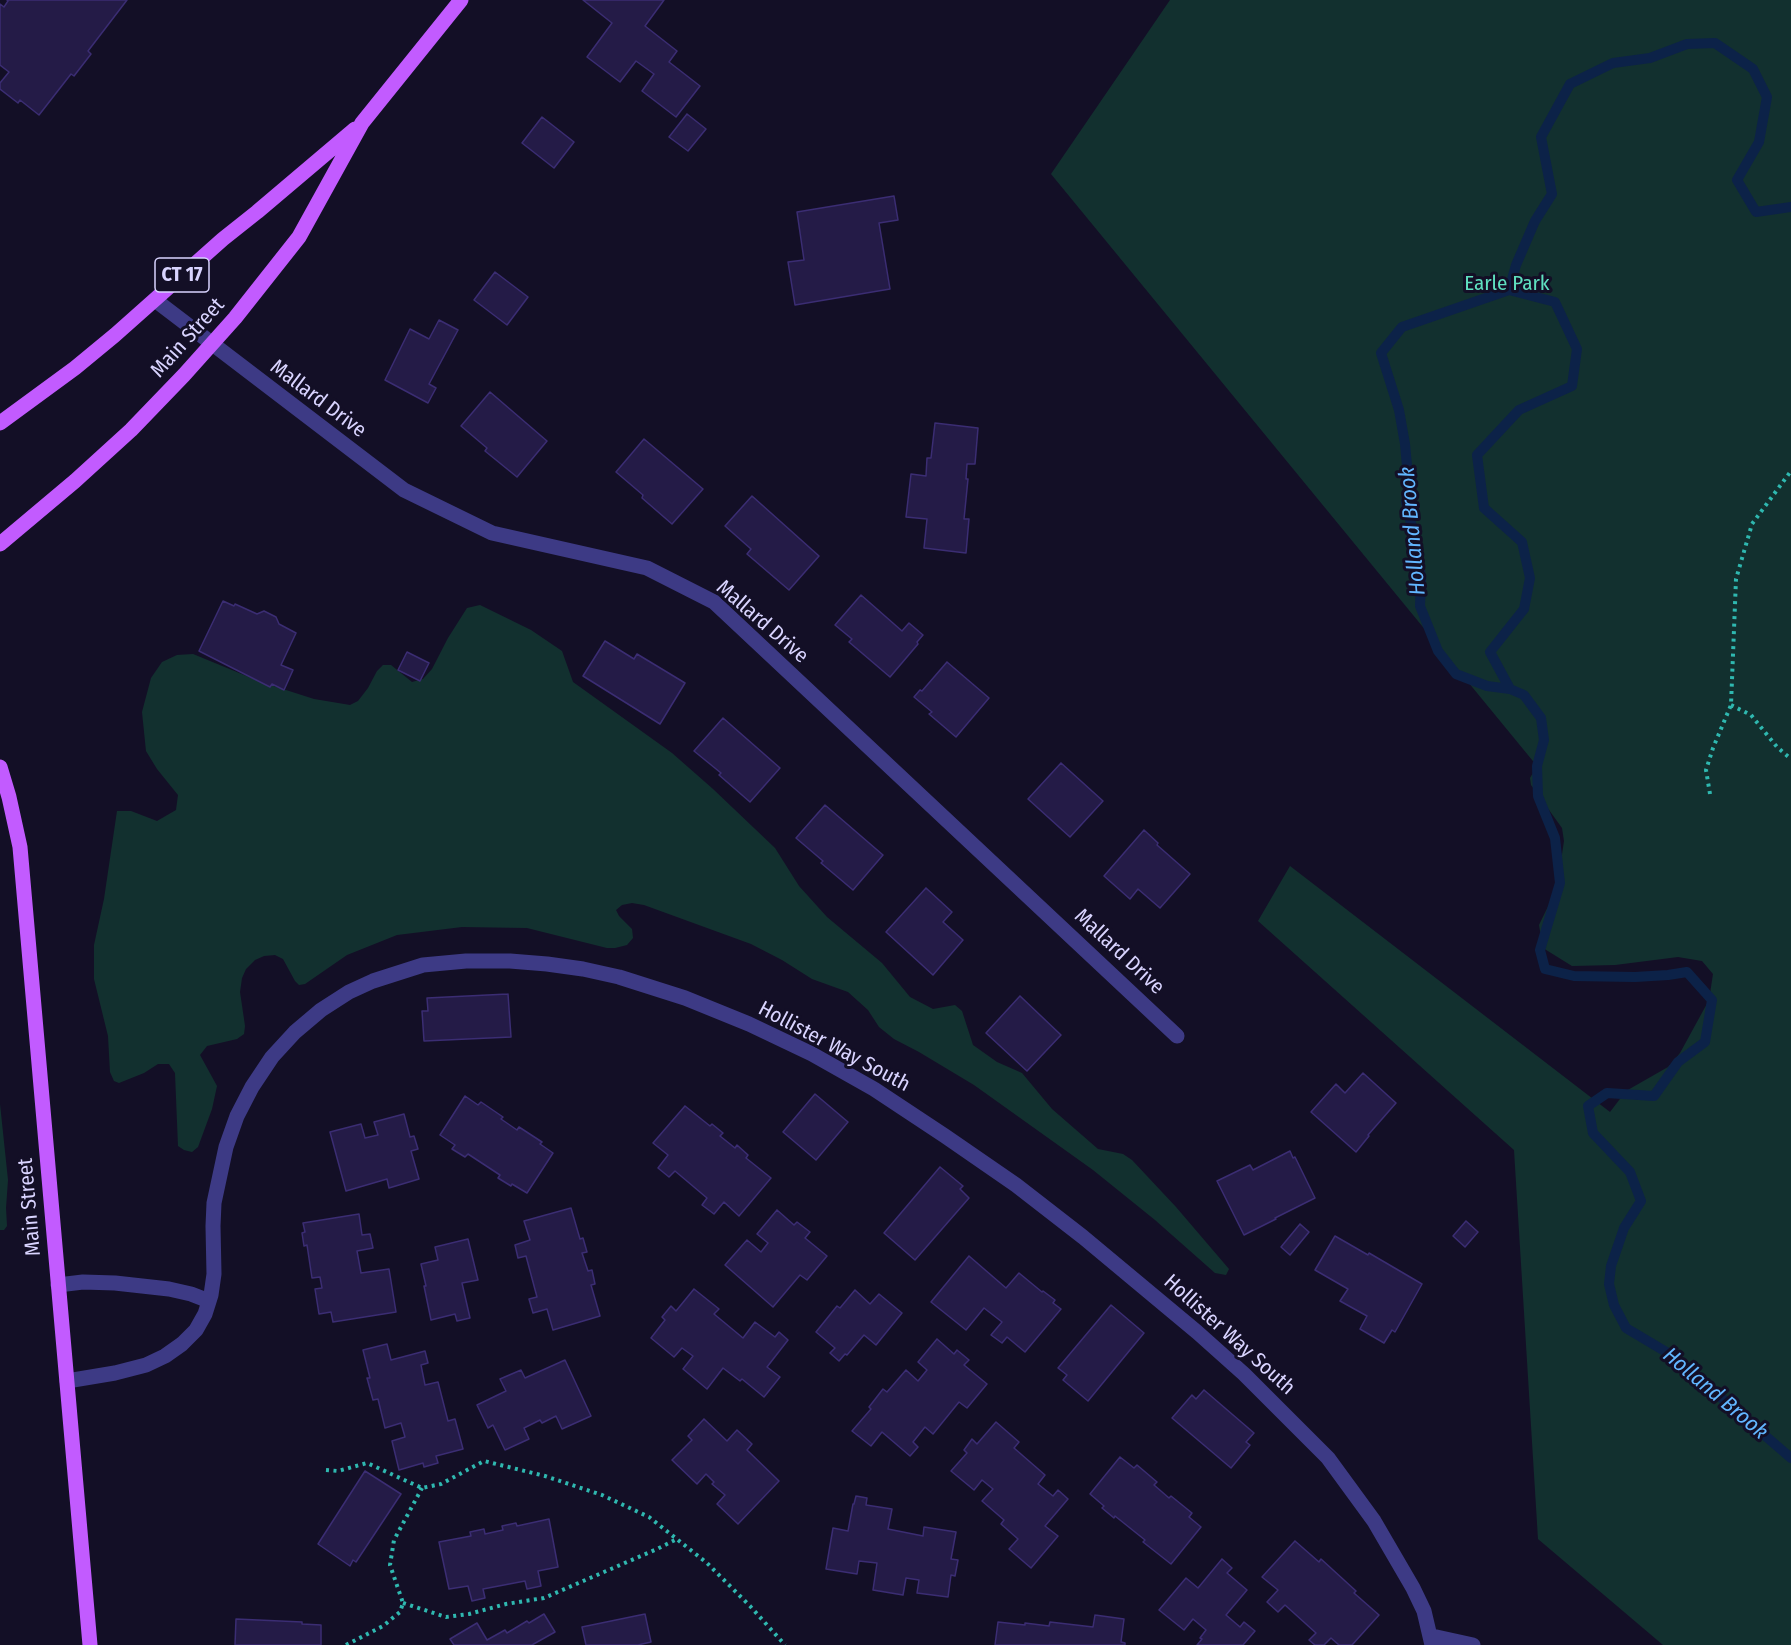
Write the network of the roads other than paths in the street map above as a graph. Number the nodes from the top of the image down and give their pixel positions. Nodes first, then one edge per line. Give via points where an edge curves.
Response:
1 (461, 0) edge
2 (362, 123) junction
3 (155, 300) junction
4 (212, 344) junction
5 (0, 423) edge
6 (0, 544) edge
7 (0, 767) edge
8 (1177, 1036) dead end
9 (58, 1285) junction
10 (209, 1301) junction
11 (67, 1381) junction
12 (1432, 1640) edge
13 (90, 1645) edge
14 (1473, 1645) edge

1 - 2 main road, Main Street / CT 17
2 - 3 main road, Main Street / CT 17
2 - 4 main road, Main Street / CT 17 via 299,237
3 - 4 street, Mallard Drive
3 - 5 main road, Main Street / CT 17 via 75,368
4 - 6 main road, Main Street / CT 17 via 131,430
4 - 8 street, Mallard Drive via 404,490 492,533 648,568 714,602
7 - 9 main road, Main Street via 20,847
9 - 10 street via 115,1283 169,1289
9 - 11 main road, Main Street
10 - 11 street, Hollister Way South via 196,1330 165,1356 128,1371
10 - 12 street, Hollister Way South via 214,1274 214,1203 237,1116 272,1058 321,1010 373,981 423,965 510,961 619,977 685,998 812,1054 945,1136 1083,1237 1244,1374 1328,1458 1394,1554 1424,1611
11 - 13 main road, Main Street
12 - 14 street

